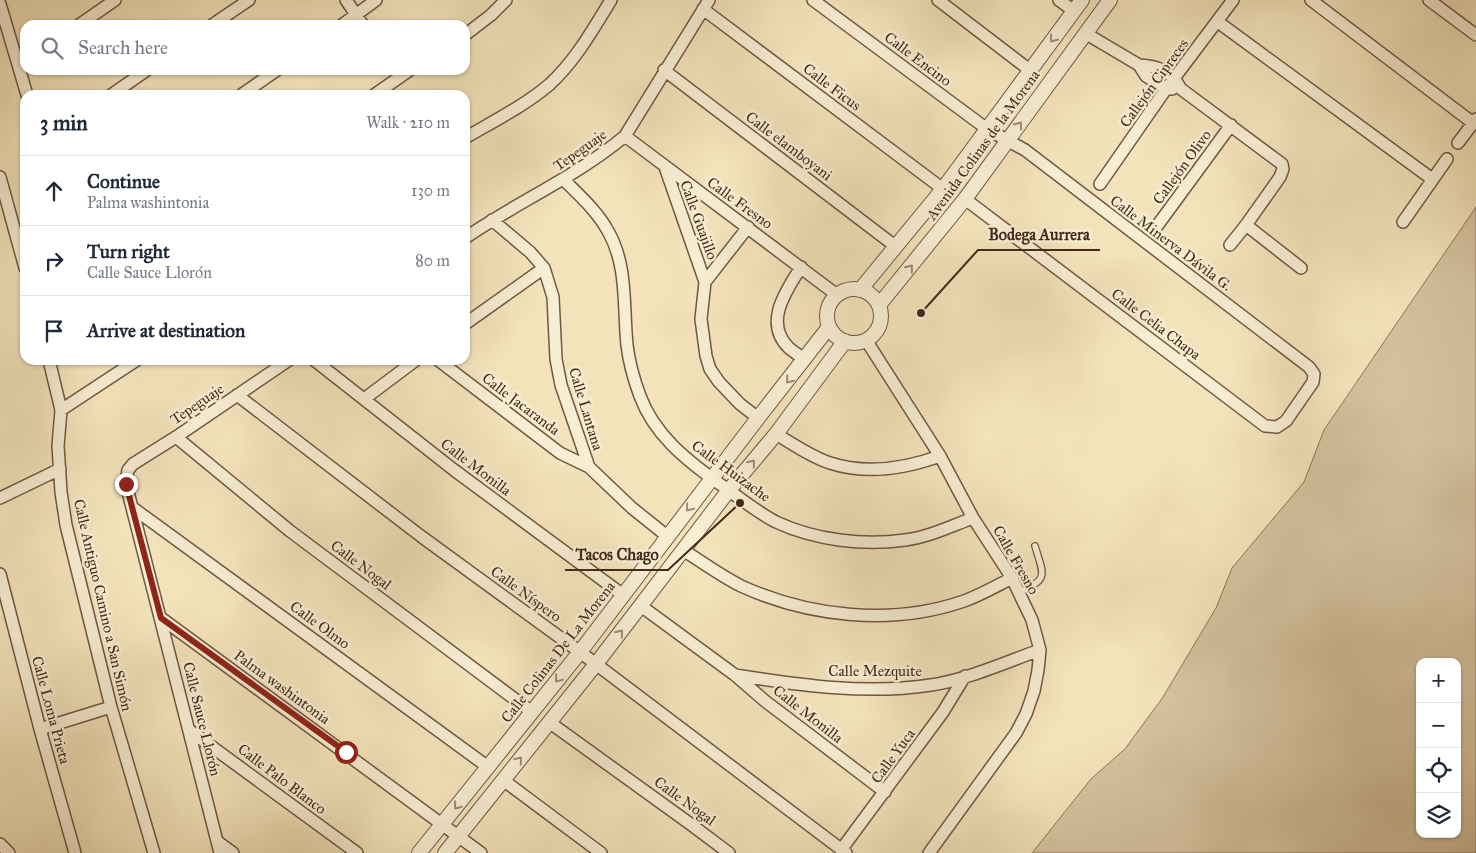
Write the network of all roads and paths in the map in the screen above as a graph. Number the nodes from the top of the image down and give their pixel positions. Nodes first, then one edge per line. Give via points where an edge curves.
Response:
1 (115, 0) edge
2 (249, 0) edge
3 (346, 0) edge
4 (376, 0) edge
5 (506, 0) edge
6 (612, 0) edge
7 (813, 0) edge
8 (938, 0) edge
9 (1059, 0) edge
10 (1110, 0) edge
11 (1233, 0) edge
12 (1311, 0) edge
13 (1430, 0) edge
14 (0, 4) edge
15 (706, 4) edge
16 (1078, 6) edge
17 (86, 20) edge
18 (219, 20) edge
19 (359, 20) edge
20 (1218, 22) junction
21 (470, 31) edge
22 (1085, 33) junction
23 (1476, 35) edge
24 (20, 59) edge
25 (1139, 65) junction
26 (664, 70) junction
27 (1031, 71) junction
28 (24, 75) edge
29 (140, 75) edge
30 (270, 75) edge
31 (395, 75) edge
32 (1175, 78) junction
33 (1166, 88) junction
34 (1181, 89) junction
35 (26, 90) edge
36 (118, 90) edge
37 (248, 90) edge
38 (379, 90) edge
39 (1474, 121) edge
40 (1231, 125) junction
41 (987, 129) junction
42 (470, 135) edge
43 (625, 136) junction
44 (1007, 141) junction
45 (1458, 144) dead end
46 (1447, 159) dead end
47 (665, 167) junction
48 (0, 177) edge
49 (1432, 179) junction
50 (564, 180) junction
51 (1100, 184) dead end
52 (943, 189) junction
53 (966, 199) junction
54 (492, 220) junction
55 (1403, 222) dead end
56 (1246, 225) junction
57 (748, 226) junction
58 (1157, 226) dead end
59 (470, 235) edge
60 (1230, 245) dead end
61 (895, 246) junction
62 (20, 250) edge
63 (801, 267) junction
64 (544, 268) junction
65 (1300, 268) dead end
66 (705, 282) junction
67 (860, 290) junction
68 (837, 295) junction
69 (879, 305) junction
70 (470, 320) edge
71 (829, 327) junction
72 (866, 340) junction
73 (845, 341) junction
74 (805, 360) junction
75 (50, 365) edge
76 (129, 365) edge
77 (281, 365) edge
78 (320, 365) edge
79 (409, 365) edge
80 (445, 365) edge
81 (1314, 374) joint
82 (237, 395) junction
83 (364, 399) junction
84 (60, 410) junction
85 (758, 418) junction
86 (776, 434) junction
87 (176, 437) junction
88 (940, 456) junction
89 (589, 467) junction
90 (60, 469) junction
91 (126, 476) joint
92 (712, 479) junction
93 (729, 490) junction
94 (0, 498) edge
95 (133, 508) junction
96 (973, 518) junction
97 (667, 536) junction
98 (1035, 546) dead end
99 (683, 550) junction
100 (0, 574) edge
101 (1012, 578) junction
102 (1020, 592) junction
103 (623, 595) junction
104 (641, 606) junction
105 (161, 618) junction
106 (1040, 650) junction
107 (580, 652) junction
108 (596, 664) junction
109 (735, 675) junction
110 (965, 676) junction
111 (111, 707) junction
112 (532, 712) junction
113 (549, 722) junction
114 (40, 729) junction
115 (189, 730) junction
116 (488, 767) junction
117 (502, 780) junction
118 (885, 792) junction
119 (443, 824) junction
120 (458, 836) junction
121 (0, 844) edge
122 (219, 847) edge
123 (843, 851) edge
124 (9, 853) edge
125 (75, 853) edge
126 (154, 853) edge
127 (233, 853) edge
128 (357, 853) edge
129 (419, 853) edge
130 (445, 853) edge
131 (481, 853) edge
132 (601, 853) edge
133 (729, 853) edge
134 (930, 853) edge

1 - 17 street
2 - 18 street
3 - 19 street
4 - 19 street
5 - 21 street
6 - 42 street via 581,48 551,83
7 - 41 street, Calle Encino
8 - 27 street
9 - 16 street
10 - 22 street, Avenida Colinas de la Morena
11 - 20 street, Callejón Cipreces
12 - 39 street
13 - 23 street
14 - 24 street
15 - 26 street, Tepeguaje
15 - 52 street, Calle Ficus
16 -> 27 street, Avenida Colinas de la Morena
20 - 32 street, Callejón Cipreces
20 - 49 street
22 - 25 street
44 -> 22 street, Avenida Colinas de la Morena
25 - 32 street via 1152,65
25 - 33 street via 1146,76
26 - 43 street, Tepeguaje
26 - 61 street, Calle elamboyani
27 - 41 street, Avenida Colinas de la Morena
28 - 35 street
29 - 36 street
30 - 37 street
31 - 38 street
32 - 33 street, Callejón Cipreces
32 - 34 street
33 - 34 street
33 - 51 street, Callejón Cipreces
34 - 40 street
39 - 45 street
40 - 56 street via 1283,166 1280,177
40 - 58 street, Callejón Olivo
41 - 44 street, Calle Encino
41 - 52 street, Avenida Colinas de la Morena
43 - 47 street, Calle Fresno
43 - 50 street, Tepeguaje
44 - 53 street, Avenida Colinas de la Morena
44 - 81 street, Calle Minerva Dávila G. via 1025,150
46 - 49 street
47 - 57 street, Calle Fresno
47 - 66 street, Calle Guajillo
48 - 62 street
49 - 55 street
50 - 54 street, Tepeguaje
50 - 92 street, Calle Huizache via 595,210 619,256 624,281 627,345 640,398 673,447
52 - 61 street, Avenida Colinas de la Morena
69 -> 53 street, Avenida Colinas de la Morena
53 - 81 street, Calle Celia Chapa via 1265,426 1277,427 1286,421 1313,382
54 - 59 street, Tepeguaje
54 - 64 street, Calle Lantana
56 - 60 street
56 - 65 street
57 - 63 street, Calle Fresno
57 - 66 street, Calle Guajillo
61 - 67 street, Avenida Colinas de la Morena
63 - 68 street, Calle Fresno
63 - 74 street via 781,301 778,332 789,348
64 - 70 street
64 - 89 street, Calle Lantana via 553,297 560,385
66 - 85 street, Calle Guajillo via 701,319 710,369 740,404
67 - 68 street via 852,289
67 - 69 street via 868,293
68 - 71 street via 827,313
69 - 72 street via 880,321
71 - 73 street
71 - 74 street, Calle Colinas De La Morena
72 - 73 street
72 - 88 street, Calle Fresno
73 - 86 street
74 -> 85 street, Calle Colinas De La Morena
75 - 84 street, Calle Antiguo Camino a San Simón
76 - 84 street
77 - 82 street, Tepeguaje
78 - 83 street, Calle Monilla
79 - 83 street
80 - 89 street, Calle Jacaranda via 560,453
82 - 87 street, Tepeguaje
82 - 107 street, Calle Níspero via 422,537
83 - 103 street, Calle Monilla
84 - 90 street, Calle Antiguo Camino a San Simón
85 - 92 street, Calle Colinas De La Morena
86 - 88 street via 809,454 852,468 901,468
93 -> 86 street
87 - 91 street, Tepeguaje via 133,464
87 - 112 street, Calle Nogal via 290,531
88 - 96 street, Calle Fresno
89 - 97 street, Calle Lantana
90 - 94 street
90 - 111 street, Calle Antiguo Camino a San Simón via 66,525
91 - 95 street, Calle Sauce Llorón
92 - 93 street, Calle Huizache
92 -> 97 street, Calle Colinas De La Morena
93 - 96 street, Calle Huizache via 776,522 824,538 850,541 906,540
93 - 99 street
95 - 105 street, Calle Sauce Llorón
95 - 116 street, Calle Olmo
96 - 101 street, Calle Fresno
97 - 103 street, Calle Colinas De La Morena
98 - 102 lane via 1042,577 1037,584
99 - 101 street via 771,598 838,614 908,613 941,607 964,601
99 - 104 street
100 - 114 street, Calle Loma Prieta
101 - 102 street, Calle Fresno
102 - 106 street, Calle Fresno
103 - 107 street, Calle Colinas De La Morena
108 -> 104 street
104 - 109 street, Calle Monilla
105 - 115 street, Calle Sauce Llorón
105 - 119 street, Palma washintonia
106 - 110 street, Calle Mezquite
106 - 134 street, Calle Fresno via 1034,691 1023,720
107 - 108 street, Calle Níspero
107 -> 112 street, Calle Colinas De La Morena
108 - 113 street
108 - 123 street, Calle Níspero
109 - 110 street, Calle Mezquite via 864,689 933,685
109 - 118 street, Calle Monilla
110 - 118 street, Calle Yuca
111 - 114 street
111 - 126 street, Calle Antiguo Camino a San Simón
112 - 116 street, Calle Colinas De La Morena
117 -> 113 street
113 - 133 street, Calle Nogal
114 - 125 street, Calle Loma Prieta
115 - 122 street, Calle Sauce Llorón
115 - 128 street, Calle Palo Blanco
116 -> 119 street, Calle Colinas De La Morena
117 - 120 street
117 - 132 street
118 - 123 street, Calle Yuca
119 - 120 street, Palma washintonia
119 - 129 street, Calle Colinas De La Morena
120 - 130 street
120 - 131 street, Palma washintonia
121 - 124 street
122 - 127 street

